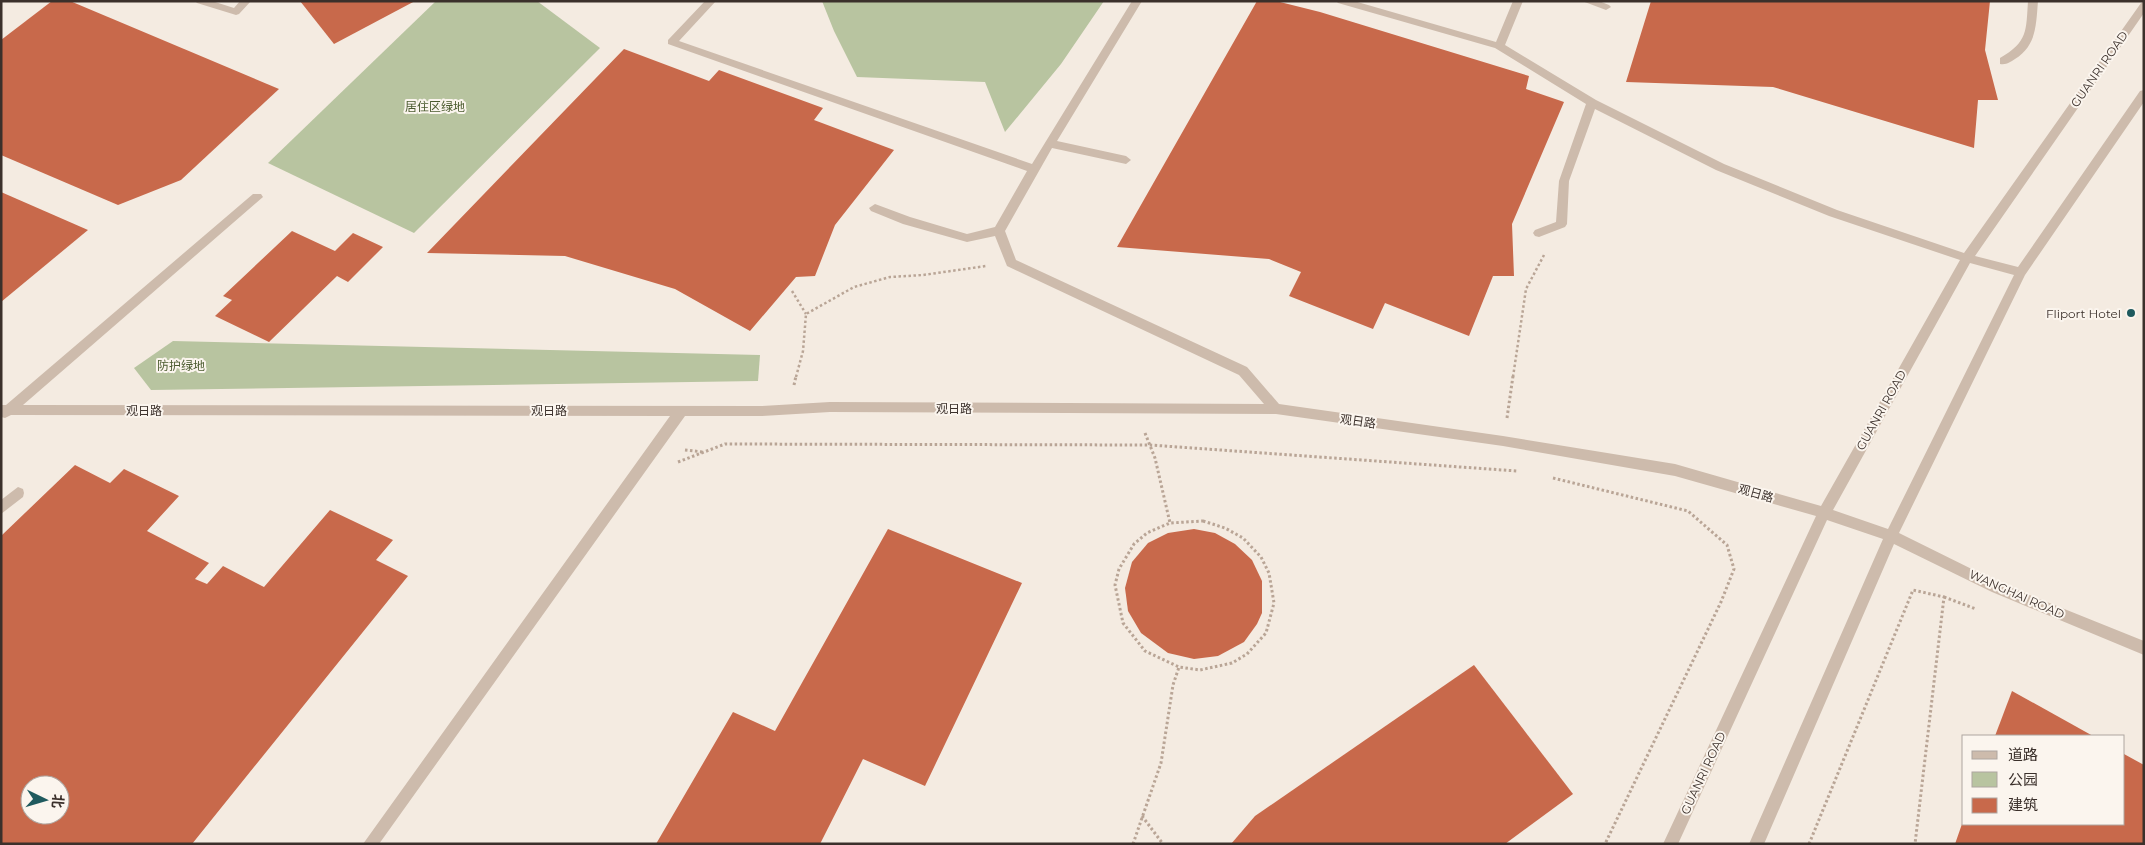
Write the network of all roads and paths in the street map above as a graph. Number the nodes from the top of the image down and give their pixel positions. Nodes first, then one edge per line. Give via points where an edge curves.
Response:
1 (200, 1) edge
2 (246, 1) edge
3 (711, 1) edge
4 (1137, 1) edge
5 (1341, 1) edge
6 (1518, 1) edge
7 (1587, 1) edge
8 (2032, 1) edge
9 (2144, 5) edge
10 (1606, 7) dead end
11 (1499, 46) junction
12 (2004, 61) dead end
13 (2144, 94) edge
14 (1592, 103) junction
15 (1051, 144) junction
16 (1126, 160) dead end
17 (1034, 169) junction
18 (257, 197) dead end
19 (875, 208) dead end
20 (1561, 224) junction
21 (999, 231) junction
22 (1539, 233) dead end
23 (1967, 258) junction
24 (1011, 263) junction
25 (2021, 272) junction
26 (792, 291) dead end
27 (806, 314) junction
28 (1138, 409) junction
29 (1276, 409) junction
30 (682, 410) junction
31 (762, 411) junction
32 (3, 412) edge
33 (1503, 441) junction
34 (1150, 445) junction
35 (677, 463) dead end
36 (1520, 472) dead end
37 (1548, 476) dead end
38 (18, 493) dead end
39 (1, 508) edge
40 (1824, 513) junction
41 (1170, 523) junction
42 (1891, 536) junction
43 (2144, 648) edge
44 (1179, 667) junction
45 (1142, 816) junction
46 (370, 844) edge
47 (1132, 844) edge
48 (1163, 844) edge
49 (1605, 844) edge
50 (1670, 844) edge
51 (1756, 844) edge
52 (1809, 844) edge
53 (1915, 844) edge

1 - 2 street via 236,12
3 - 17 street via 672,42
4 - 15 street
5 - 11 street
6 - 11 street
7 - 10 street
8 - 12 street via 2030,41 2020,52
9 - 23 street, GUANRI ROAD
11 - 14 street
13 - 25 street
14 - 20 street via 1564,181
14 - 23 street via 1720,168 1833,213
15 - 16 street
15 - 17 street
17 - 21 street
18 - 32 street
19 - 21 street via 907,221 968,238
20 - 22 street
20 - 33 path via 1526,289
21 - 24 street
23 - 25 street
23 - 40 street, GUANRI ROAD
24 - 27 path via 922,276 890,276 854,286
24 - 29 street via 1243,371
25 - 42 street
26 - 27 path
27 - 31 path via 803,351 793,388
28 - 29 street, 观日路
28 - 31 street, 观日路 via 830,408
28 - 34 path
29 - 33 street, 观日路
30 - 31 street, 观日路
30 - 32 street, 观日路
30 - 46 street
33 - 40 street, 观日路 via 1675,470
34 - 35 path via 725,444
34 - 36 path
34 - 41 path
37 - 49 path via 1688,511 1726,545 1734,569
38 - 39 street
40 - 42 street, 观日路
40 - 50 street, GUANRI ROAD
41 - 44 path via 1147,533 1134,544 1119,569 1115,585 1122,623 1145,651
41 - 44 path via 1202,521 1243,538 1261,558 1269,573 1274,603 1266,633 1247,654 1232,663 1200,670
42 - 43 street, WANGHAI ROAD via 1997,588
42 - 51 street
44 - 45 path via 1173,685 1161,763
45 - 47 path
45 - 48 path
52 - 53 path via 1913,590 1944,597

